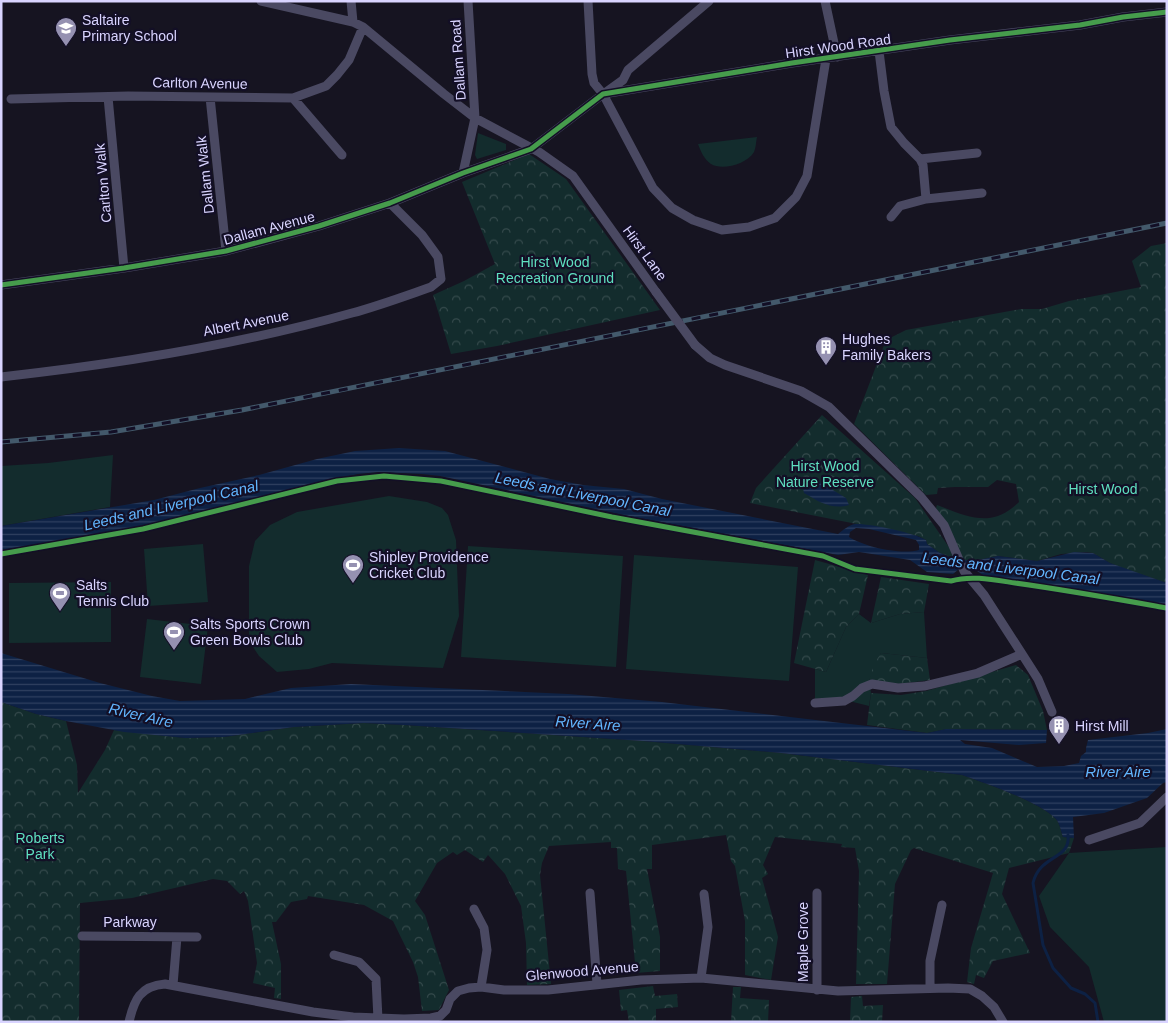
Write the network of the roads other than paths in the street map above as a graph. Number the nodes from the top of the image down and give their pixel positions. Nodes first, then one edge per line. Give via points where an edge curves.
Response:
1 (261, 1) edge
2 (351, 1) edge
3 (468, 1) edge
4 (588, 1) edge
5 (709, 1) edge
6 (825, 1) edge
7 (1167, 12) edge
8 (353, 22) junction
9 (363, 27) junction
10 (879, 50) junction
11 (837, 57) junction
12 (826, 59) junction
13 (603, 94) junction
14 (108, 96) junction
15 (210, 97) junction
16 (293, 98) junction
17 (11, 99) dead end
18 (475, 118) junction
19 (531, 149) junction
20 (977, 153) dead end
21 (342, 155) dead end
22 (920, 159) junction
23 (463, 173) junction
24 (982, 193) dead end
25 (926, 199) junction
26 (390, 203) junction
27 (891, 217) dead end
28 (226, 251) junction
29 (124, 268) junction
30 (1, 285) edge
31 (1, 377) edge
32 (1022, 654) junction
33 (815, 703) dead end
34 (1052, 712) dead end
35 (1167, 797) edge
36 (1089, 840) dead end
37 (590, 893) dead end
38 (704, 894) dead end
39 (817, 894) dead end
40 (942, 905) dead end
41 (474, 909) dead end
42 (82, 936) dead end
43 (177, 936) junction
44 (197, 937) dead end
45 (334, 955) dead end
46 (701, 978) junction
47 (597, 984) junction
48 (172, 985) junction
49 (481, 987) junction
50 (930, 988) junction
51 (817, 990) junction
52 (446, 1018) edge
53 (378, 1019) junction
54 (129, 1022) edge
55 (1002, 1022) edge

1 - 8 street, Hirst Lane
2 - 8 street
3 - 18 street, Dallam Road
4 - 13 street via 592,74 594,83
5 - 13 street via 628,70 624,80
6 - 11 street
7 - 10 street, Hirst Wood Road
8 - 9 street, Hirst Lane
9 - 16 street, Carlton Avenue via 349,60 337,75 326,86
9 - 18 street, Hirst Lane
10 - 11 street, Hirst Wood Road
10 - 22 street via 891,127
11 - 12 street, Hirst Wood Road
12 - 13 street, Hirst Wood Road
12 - 13 street via 807,176 796,197 775,218 749,227 722,230 693,220 672,208 653,188
13 - 19 street, Hirst Wood Road
14 - 15 street, Carlton Avenue
14 - 17 street, Carlton Avenue
14 - 29 street, Carlton Walk
15 - 16 street, Carlton Avenue
15 - 28 street, Dallam Walk
16 - 21 street
18 - 19 street, Hirst Lane
18 - 23 street
19 - 23 street, Dallam Avenue
19 - 32 street, Hirst Lane, bridge via 573,176 695,345 725,365 801,391 829,407 921,496 944,525 964,571 984,595
20 - 22 street
22 - 25 street
23 - 26 street, Dallam Avenue
24 - 25 street
25 - 27 street via 900,206
26 - 28 street, Dallam Avenue
26 - 31 street, Albert Avenue via 422,235 438,257 441,279 431,287 354,313 284,331 72,369
28 - 29 street, Dallam Avenue
29 - 30 street, Dallam Avenue
32 - 33 street via 978,673 924,686 898,688 872,684 844,701
32 - 34 street, Hirst Lane via 1038,679
35 - 36 street via 1140,823
37 - 47 street
38 - 46 street via 708,927
39 - 51 street, Maple Grove
40 - 50 street via 930,961
41 - 49 street via 484,928 487,950
42 - 43 street, Parkway
43 - 44 street, Parkway
43 - 48 street
45 - 53 street via 359,962 376,979
46 - 47 street, Glenwood Avenue
46 - 51 street, Glenwood Avenue
47 - 49 street, Glenwood Avenue via 548,990
48 - 53 street, Glenwood Avenue via 313,1012
48 - 54 street, Glenwood Avenue via 158,984 144,990 136,1000
49 - 52 street, Glenwood Avenue via 458,992 450,999
50 - 51 street, Glenwood Avenue
50 - 55 street, Glenwood Avenue via 970,989 989,1001
52 - 53 street, Glenwood Avenue

